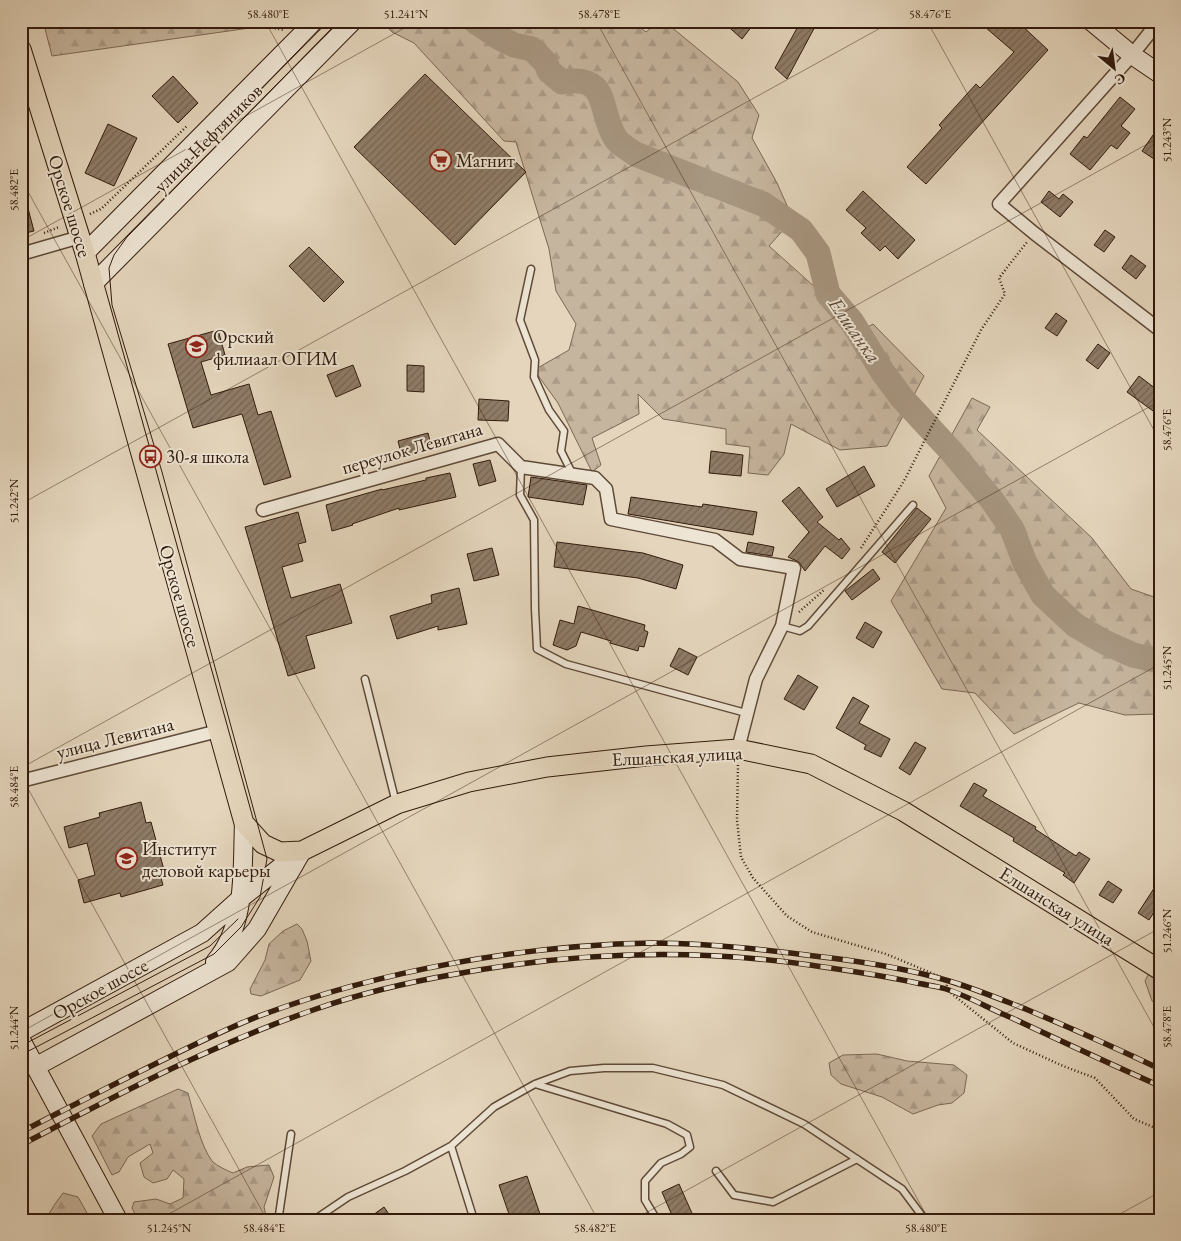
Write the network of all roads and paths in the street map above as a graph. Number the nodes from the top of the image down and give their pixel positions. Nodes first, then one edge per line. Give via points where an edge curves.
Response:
1 (237, 21) edge
2 (315, 21) edge
3 (353, 21) edge
4 (1091, 21) edge
5 (1159, 21) edge
6 (290, 31) dead end
7 (21, 49) edge
8 (1132, 54) junction
9 (1160, 74) edge
10 (189, 124) dead end
11 (1034, 233) junction
12 (39, 234) dead end
13 (80, 237) junction
14 (21, 254) edge
15 (531, 269) dead end
16 (93, 284) junction
17 (1160, 330) edge
18 (521, 467) junction
19 (573, 475) junction
20 (913, 505) dead end
21 (263, 510) dead end
22 (856, 554) dead end
23 (830, 583) dead end
24 (782, 626) junction
25 (365, 679) dead end
26 (746, 713) junction
27 (218, 731) junction
28 (738, 749) junction
29 (21, 781) edge
30 (397, 804) junction
31 (244, 823) junction
32 (302, 850) junction
33 (240, 898) junction
34 (1160, 970) edge
35 (203, 976) junction
36 (21, 1032) edge
37 (21, 1040) edge
38 (35, 1067) junction
39 (534, 1084) junction
40 (1160, 1130) edge
41 (290, 1134) dead end
42 (451, 1146) junction
43 (857, 1159) junction
44 (716, 1171) dead end
45 (118, 1220) edge
46 (282, 1220) edge
47 (314, 1220) edge
48 (474, 1220) edge
49 (657, 1220) edge
50 (926, 1220) edge

1 - 6 path
2 - 13 main road, улица Нефтяников
3 - 16 main road, улица Нефтяников
4 - 8 main road
5 - 8 street
7 - 13 main road, Орское шоссе
8 - 9 main road
8 - 11 street via 999,204
10 - 13 path via 101,209
11 - 17 street
11 - 22 path via 999,278 1005,294 981,330 904,481
12 - 13 path
13 - 14 street
13 - 16 main road, Орское шоссе
15 - 19 lane via 520,320 535,360 534,377 549,410 564,432 561,451
16 - 27 main road, Орское шоссе
18 - 19 street
18 - 21 street, переулок Левитана via 498,444
18 - 26 lane via 520,495 534,520 537,649 566,664
19 - 24 street via 595,478 606,489 611,519 715,540 740,559 794,568
20 - 24 lane via 808,626 800,631
23 - 24 path
24 - 26 street via 756,679
25 - 30 lane
26 - 28 street
27 - 29 street, улица Левитана
27 - 31 main road, Орское шоссе
28 - 30 main road, Елшанская улица via 547,766 469,782
28 - 34 main road, Елшанская улица via 811,764 903,811
28 - 40 path via 737,820 741,857 753,878 787,916 812,932 886,954 948,980 946,989 1014,1043 1096,1078 1134,1119
30 - 32 main road, Елшанская улица
31 - 32 main road via 263,844 280,852
31 - 33 main road, Орское шоссе
32 - 33 main road
32 - 35 main road via 257,929 228,962
33 - 35 main road via 232,937 224,952
33 - 36 main road, Орское шоссе via 202,933
35 - 38 main road
37 - 38 main road
38 - 45 main road
39 - 42 lane via 494,1107
39 - 43 lane via 570,1071 653,1068 723,1085 804,1124
39 - 49 lane via 667,1124 687,1135 690,1147 660,1163 645,1181 645,1200
41 - 46 lane via 279,1215
42 - 47 lane via 348,1197
42 - 48 lane
43 - 44 lane via 772,1202 734,1195
43 - 50 lane via 902,1189

